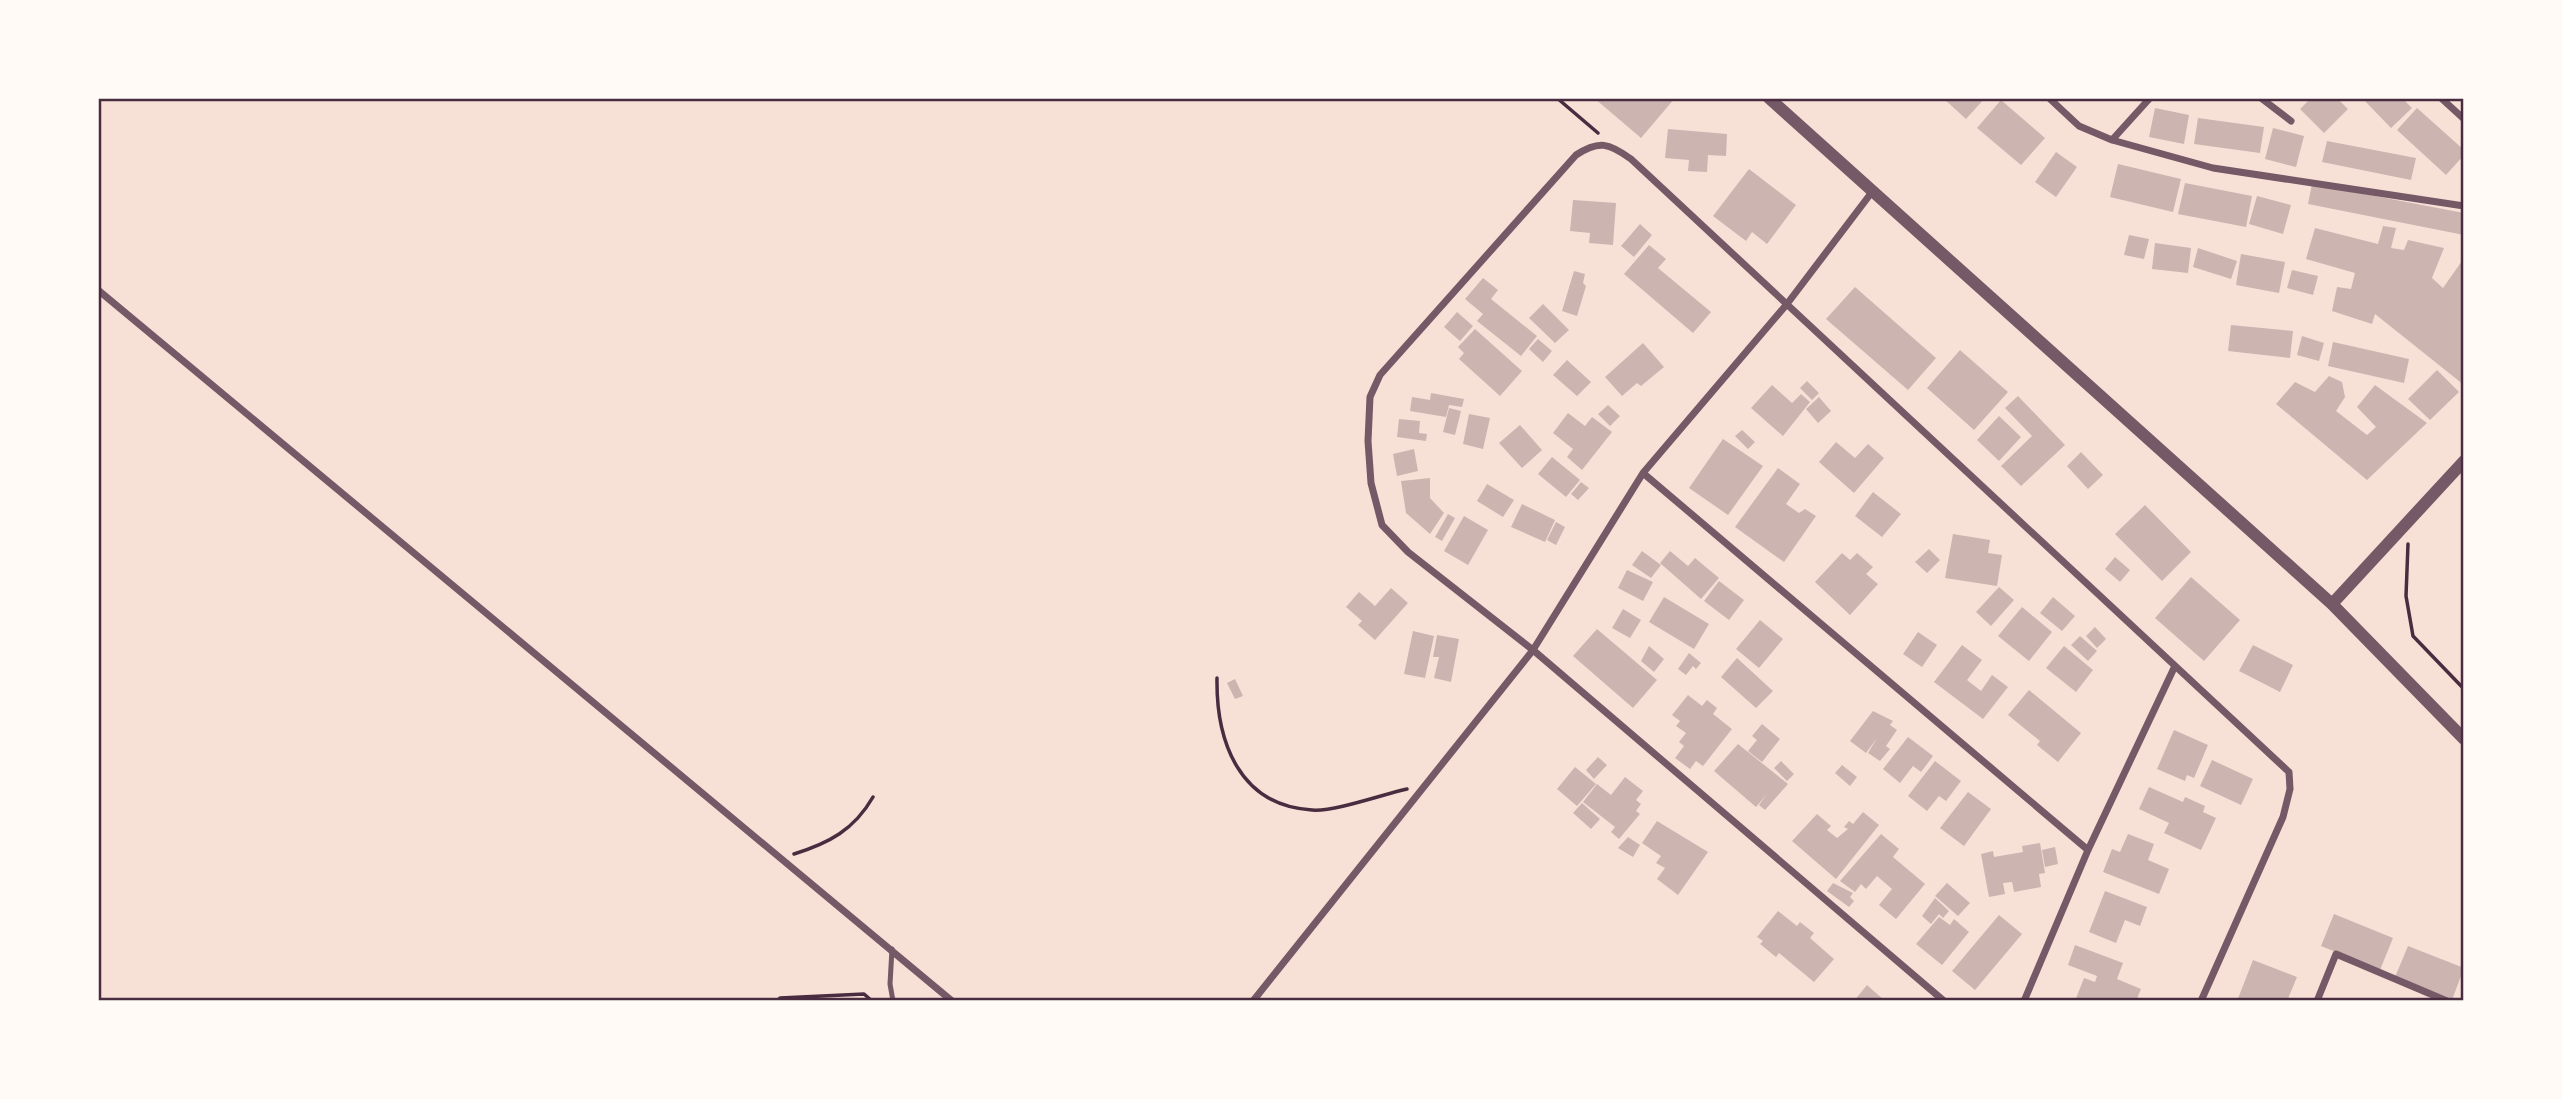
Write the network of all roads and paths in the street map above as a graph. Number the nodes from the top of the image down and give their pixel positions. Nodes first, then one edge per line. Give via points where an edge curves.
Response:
1 (1557, 98) edge
2 (1769, 98) edge
3 (2049, 98) edge
4 (2150, 98) edge
5 (2260, 98) edge
6 (2441, 98) edge
7 (2464, 119) edge
8 (2291, 121) dead end
9 (2112, 140) junction
10 (1616, 148) junction
11 (1872, 192) junction
12 (2464, 206) edge
13 (98, 290) edge
14 (1787, 304) junction
15 (2464, 461) edge
16 (1643, 472) junction
17 (2410, 519) junction
18 (2332, 604) junction
19 (1533, 650) junction
20 (2174, 668) junction
21 (1217, 678) dead end
22 (2464, 690) edge
23 (2464, 739) edge
24 (1426, 785) junction
25 (873, 797) dead end
26 (2088, 850) junction
27 (782, 858) junction
28 (892, 949) junction
29 (777, 1001) edge
30 (872, 1001) edge
31 (893, 1001) edge
32 (953, 1001) edge
33 (1253, 1001) edge
34 (1944, 1001) edge
35 (2024, 1001) edge
36 (2201, 1001) edge
37 (2317, 1001) edge
38 (2447, 1001) edge

1 - 10 path
2 - 11 street
3 - 9 street via 2079,126
4 - 9 street
5 - 8 street
6 - 7 street
9 - 12 street via 2213,168
10 - 14 street
10 - 19 street via 1591,145 1576,155 1395,355 1370,397 1371,483 1382,525 1408,552
11 - 14 street
11 - 18 street
13 - 27 street
14 - 16 street
14 - 20 street
15 - 17 street
16 - 19 street
16 - 26 street
17 - 18 street
17 - 22 path via 2406,596 2413,636
18 - 23 street
19 - 24 street
19 - 34 street
20 - 26 street
20 - 36 street via 2280,763 2291,780 2283,817
21 - 24 path via 1216,714 1230,753 1251,787 1279,804 1314,811
24 - 33 street
25 - 27 path via 860,819 827,844
26 - 35 street
27 - 28 street
28 - 31 lane
28 - 32 street
29 - 30 path via 864,994
37 - 38 street via 2336,954

